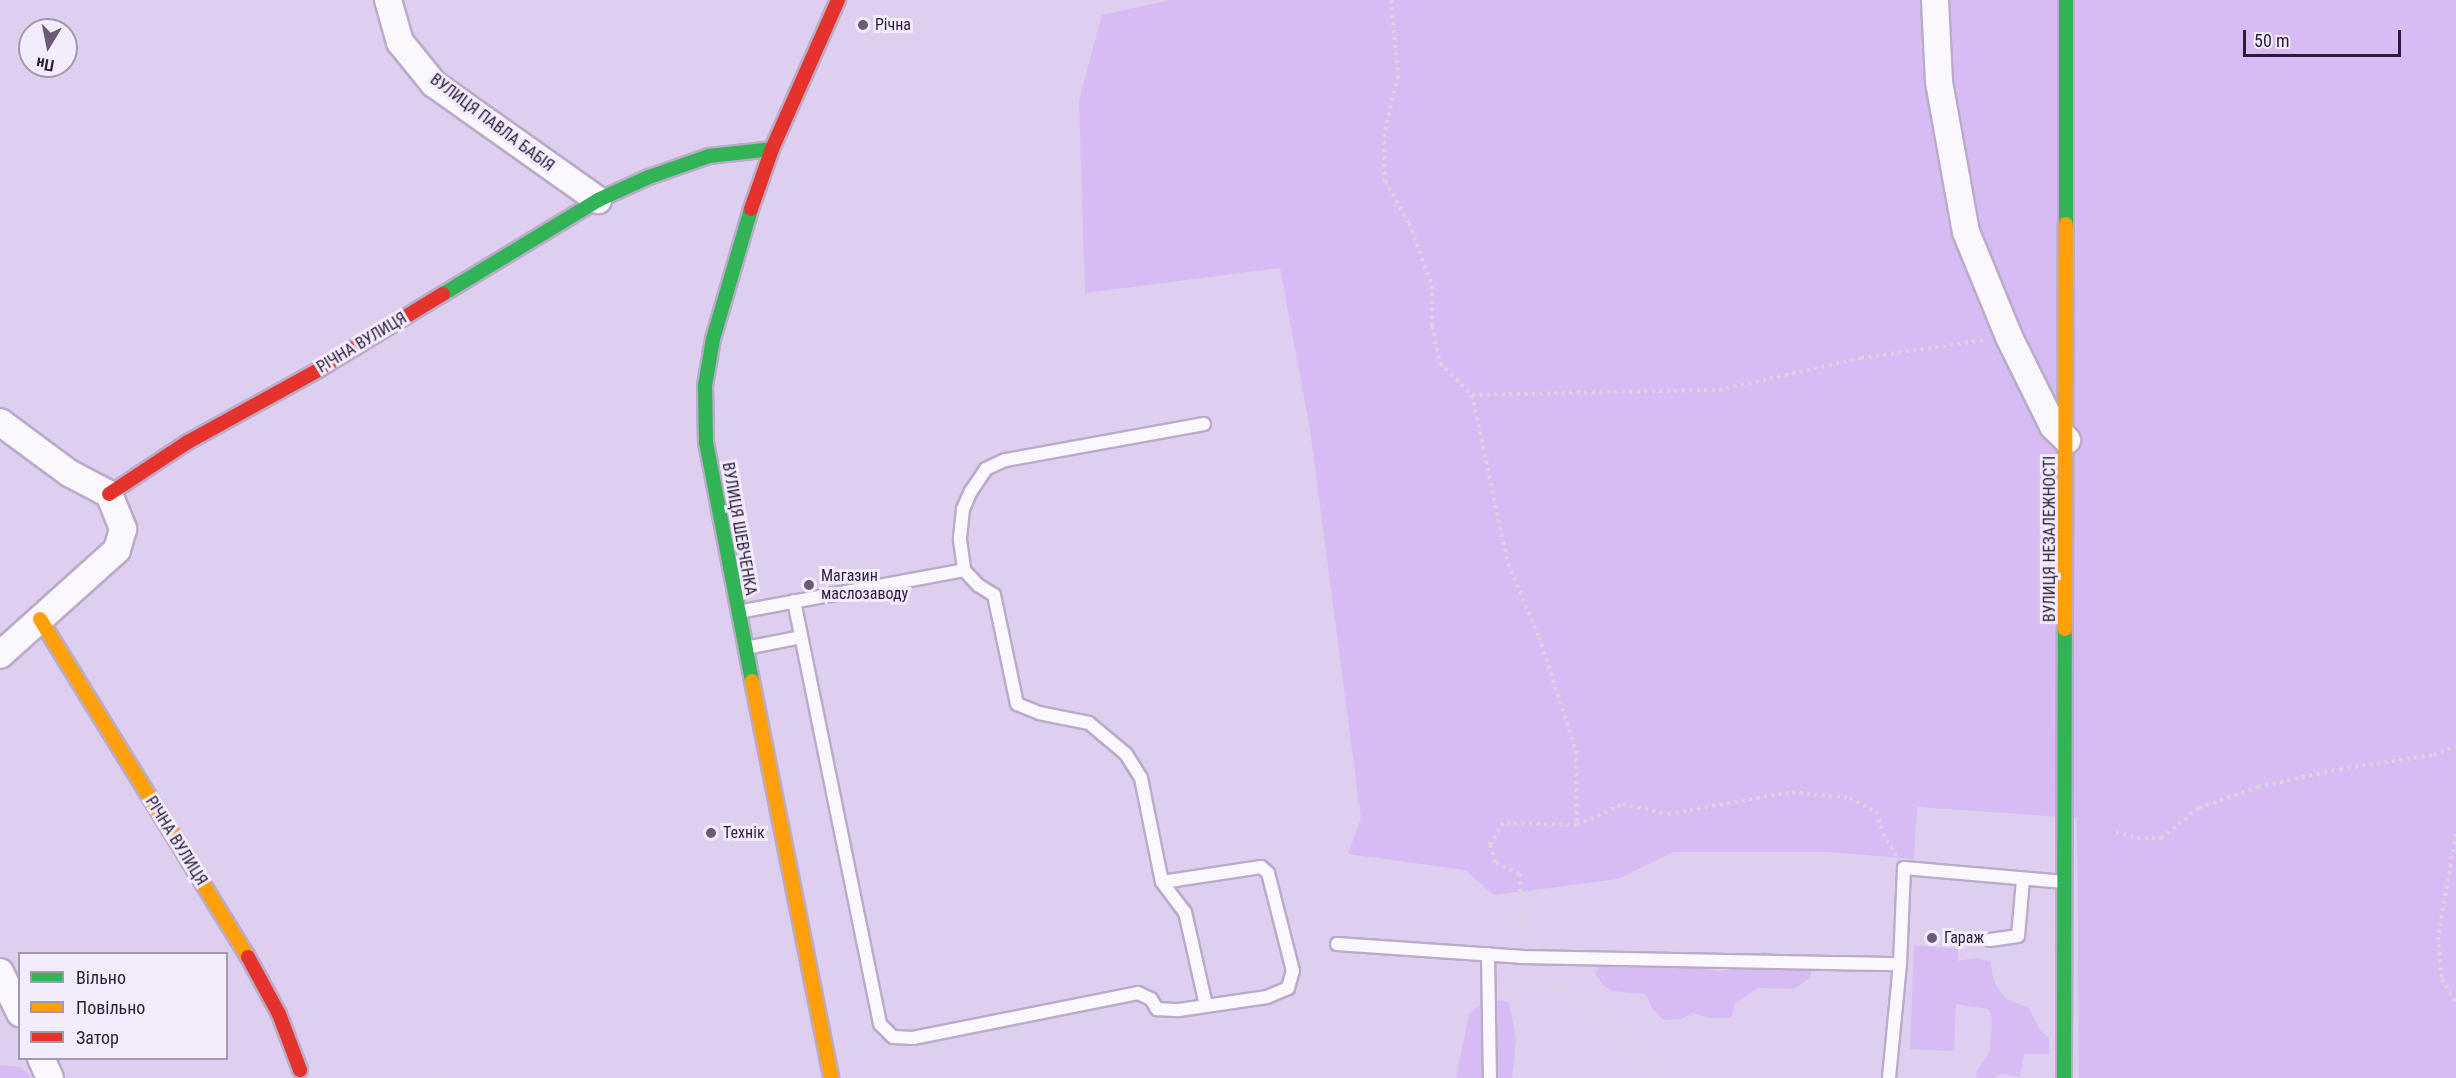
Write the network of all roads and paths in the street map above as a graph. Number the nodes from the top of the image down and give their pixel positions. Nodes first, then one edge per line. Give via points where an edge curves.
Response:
1 (388, 0) edge
2 (838, 0) edge
3 (1391, 0) edge
4 (1935, 0) edge
5 (2066, 0) edge
6 (772, 149) junction
7 (598, 200) junction
8 (2009, 337) junction
9 (1472, 395) junction
10 (0, 422) edge
11 (1204, 424) dead end
12 (2067, 440) junction
13 (109, 494) junction
14 (964, 570) junction
15 (794, 602) junction
16 (737, 612) junction
17 (40, 620) junction
18 (801, 637) junction
19 (744, 648) junction
20 (0, 655) edge
21 (2456, 746) edge
22 (1577, 825) junction
23 (2116, 832) dead end
24 (2456, 834) edge
25 (1904, 868) junction
26 (2023, 880) junction
27 (1162, 882) junction
28 (2065, 882) junction
29 (1990, 940) dead end
30 (1337, 944) dead end
31 (1488, 954) junction
32 (1521, 957) junction
33 (1900, 964) junction
34 (0, 972) edge
35 (1489, 990) junction
36 (2456, 1002) edge
37 (1206, 1005) junction
38 (18, 1009) edge
39 (41, 1060) edge
40 (300, 1070) dead end
41 (50, 1078) edge
42 (831, 1078) edge
43 (1490, 1078) edge
44 (1661, 1078) edge
45 (1889, 1078) edge
46 (2064, 1078) edge

1 - 7 street, ВУЛИЦЯ ПАВЛА БАБІЯ via 400,42 434,84
2 - 6 street, ВУЛИЦЯ ШЕВЧЕНКА
3 - 9 path via 1398,76 1384,134 1385,181 1409,223 1432,286 1432,326 1440,363
4 - 8 street via 1939,82 1966,232
5 - 12 street, ВУЛИЦЯ НЕЗАЛЕЖНОСТІ
6 - 7 street, РІЧНА ВУЛИЦЯ via 709,156
6 - 16 street, ВУЛИЦЯ ШЕВЧЕНКА via 713,339 705,386 706,442
7 - 13 street, РІЧНА ВУЛИЦЯ via 320,369 188,442
8 - 9 path via 1861,358 1719,390
8 - 12 street via 2054,426
9 - 22 path via 1508,564 1539,637 1576,751
10 - 13 street via 69,473
11 - 14 lane via 1005,460 986,469 963,509 960,540
12 - 28 street, ВУЛИЦЯ НЕЗАЛЕЖНОСТІ
13 - 17 street via 123,529 117,549
14 - 15 lane
14 - 27 lane via 994,595 1017,704 1039,713 1089,723 1126,754 1141,778
15 - 16 lane
15 - 18 lane
16 - 19 street, ВУЛИЦЯ ШЕВЧЕНКА
17 - 20 street
17 - 40 street, РІЧНА ВУЛИЦЯ via 244,951 279,1014
18 - 19 lane
18 - 37 lane via 880,1024 892,1037 913,1038 1138,993 1151,999 1157,1009
19 - 42 street, ВУЛИЦЯ ШЕВЧЕНКА
21 - 23 path via 2434,755 2340,769 2258,787 2199,808 2161,838 2137,838
22 - 25 path via 1623,804 1668,814 1792,792 1850,798 1876,812 1883,834
22 - 32 path via 1503,823 1490,845 1496,863 1520,874
24 - 36 path via 2438,938 2442,979
25 - 26 lane
25 - 33 lane
26 - 28 lane
26 - 29 lane via 2018,936
27 - 37 lane via 1185,912
27 - 37 lane via 1261,867 1268,873 1293,971 1287,988 1267,997
28 - 46 street, ВУЛИЦЯ НЕЗАЛЕЖНОСТІ
30 - 31 lane
31 - 32 lane
31 - 35 lane
32 - 33 lane
33 - 45 lane
34 - 38 street
35 - 43 lane
35 - 44 path via 1567,988
39 - 41 street

